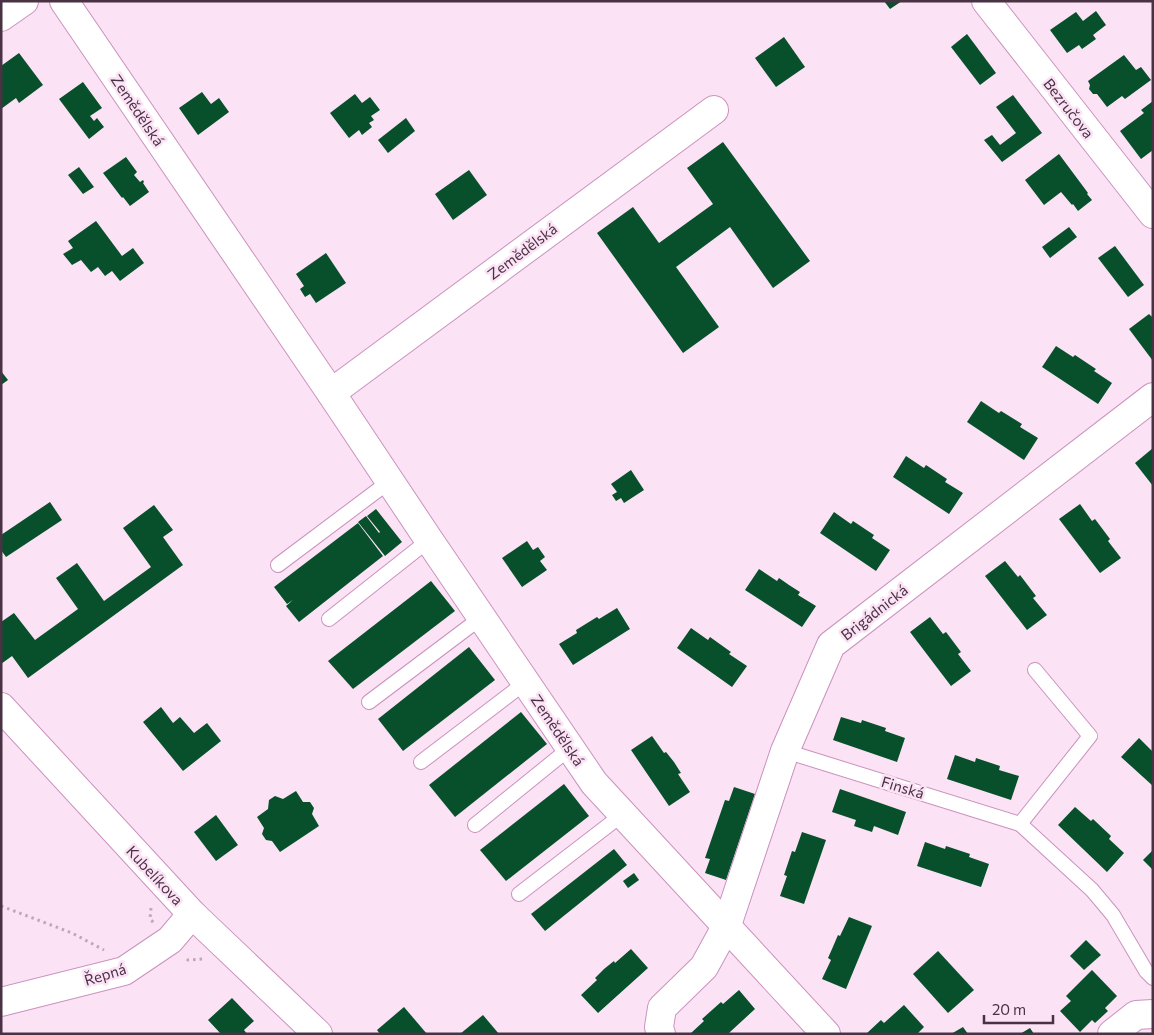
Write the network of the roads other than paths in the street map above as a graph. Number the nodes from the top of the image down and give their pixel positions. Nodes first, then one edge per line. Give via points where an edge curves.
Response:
1 (24, 1) edge
2 (64, 1) edge
3 (986, 1) edge
4 (1, 17) edge
5 (714, 110) dead end
6 (1153, 214) edge
7 (331, 393) junction
8 (1153, 397) edge
9 (390, 481) junction
10 (428, 540) junction
11 (278, 565) dead end
12 (482, 617) junction
13 (329, 619) dead end
14 (1035, 670) dead end
15 (526, 682) junction
16 (369, 702) dead end
17 (1, 707) edge
18 (570, 748) junction
19 (785, 751) junction
20 (421, 762) dead end
21 (623, 814) junction
22 (1020, 824) junction
23 (475, 825) dead end
24 (518, 894) dead end
25 (192, 914) junction
26 (727, 925) junction
27 (1153, 978) edge
28 (1, 1002) edge
29 (1153, 1014) edge
30 (318, 1034) edge
31 (661, 1034) edge
32 (826, 1034) edge
33 (1112, 1034) edge

1 - 4 street
2 - 7 street, Zemědělská
3 - 6 street, Bezručova
5 - 7 street, Zemědělská
7 - 9 street, Zemědělská
8 - 19 street, Brigádnická via 831,645
9 - 10 street, Zemědělská
9 - 11 lane
10 - 12 street, Zemědělská
10 - 13 lane
12 - 15 street, Zemědělská
12 - 16 lane
14 - 22 lane via 1090,736
15 - 18 street, Zemědělská
15 - 20 lane
17 - 25 street, Kubelíkova
18 - 21 street, Zemědělská via 594,783
18 - 23 lane
19 - 22 lane, Finská
19 - 26 street, Brigádnická
21 - 24 lane
21 - 26 street, Zemědělská
22 - 27 lane, Finská via 1092,890 1113,915
25 - 28 street, Řepná via 170,940 124,970
25 - 30 street, Kubelíkova
26 - 31 street, Brigádnická via 704,967 662,1008
26 - 32 street, Zemědělská
29 - 33 street via 1136,1015

